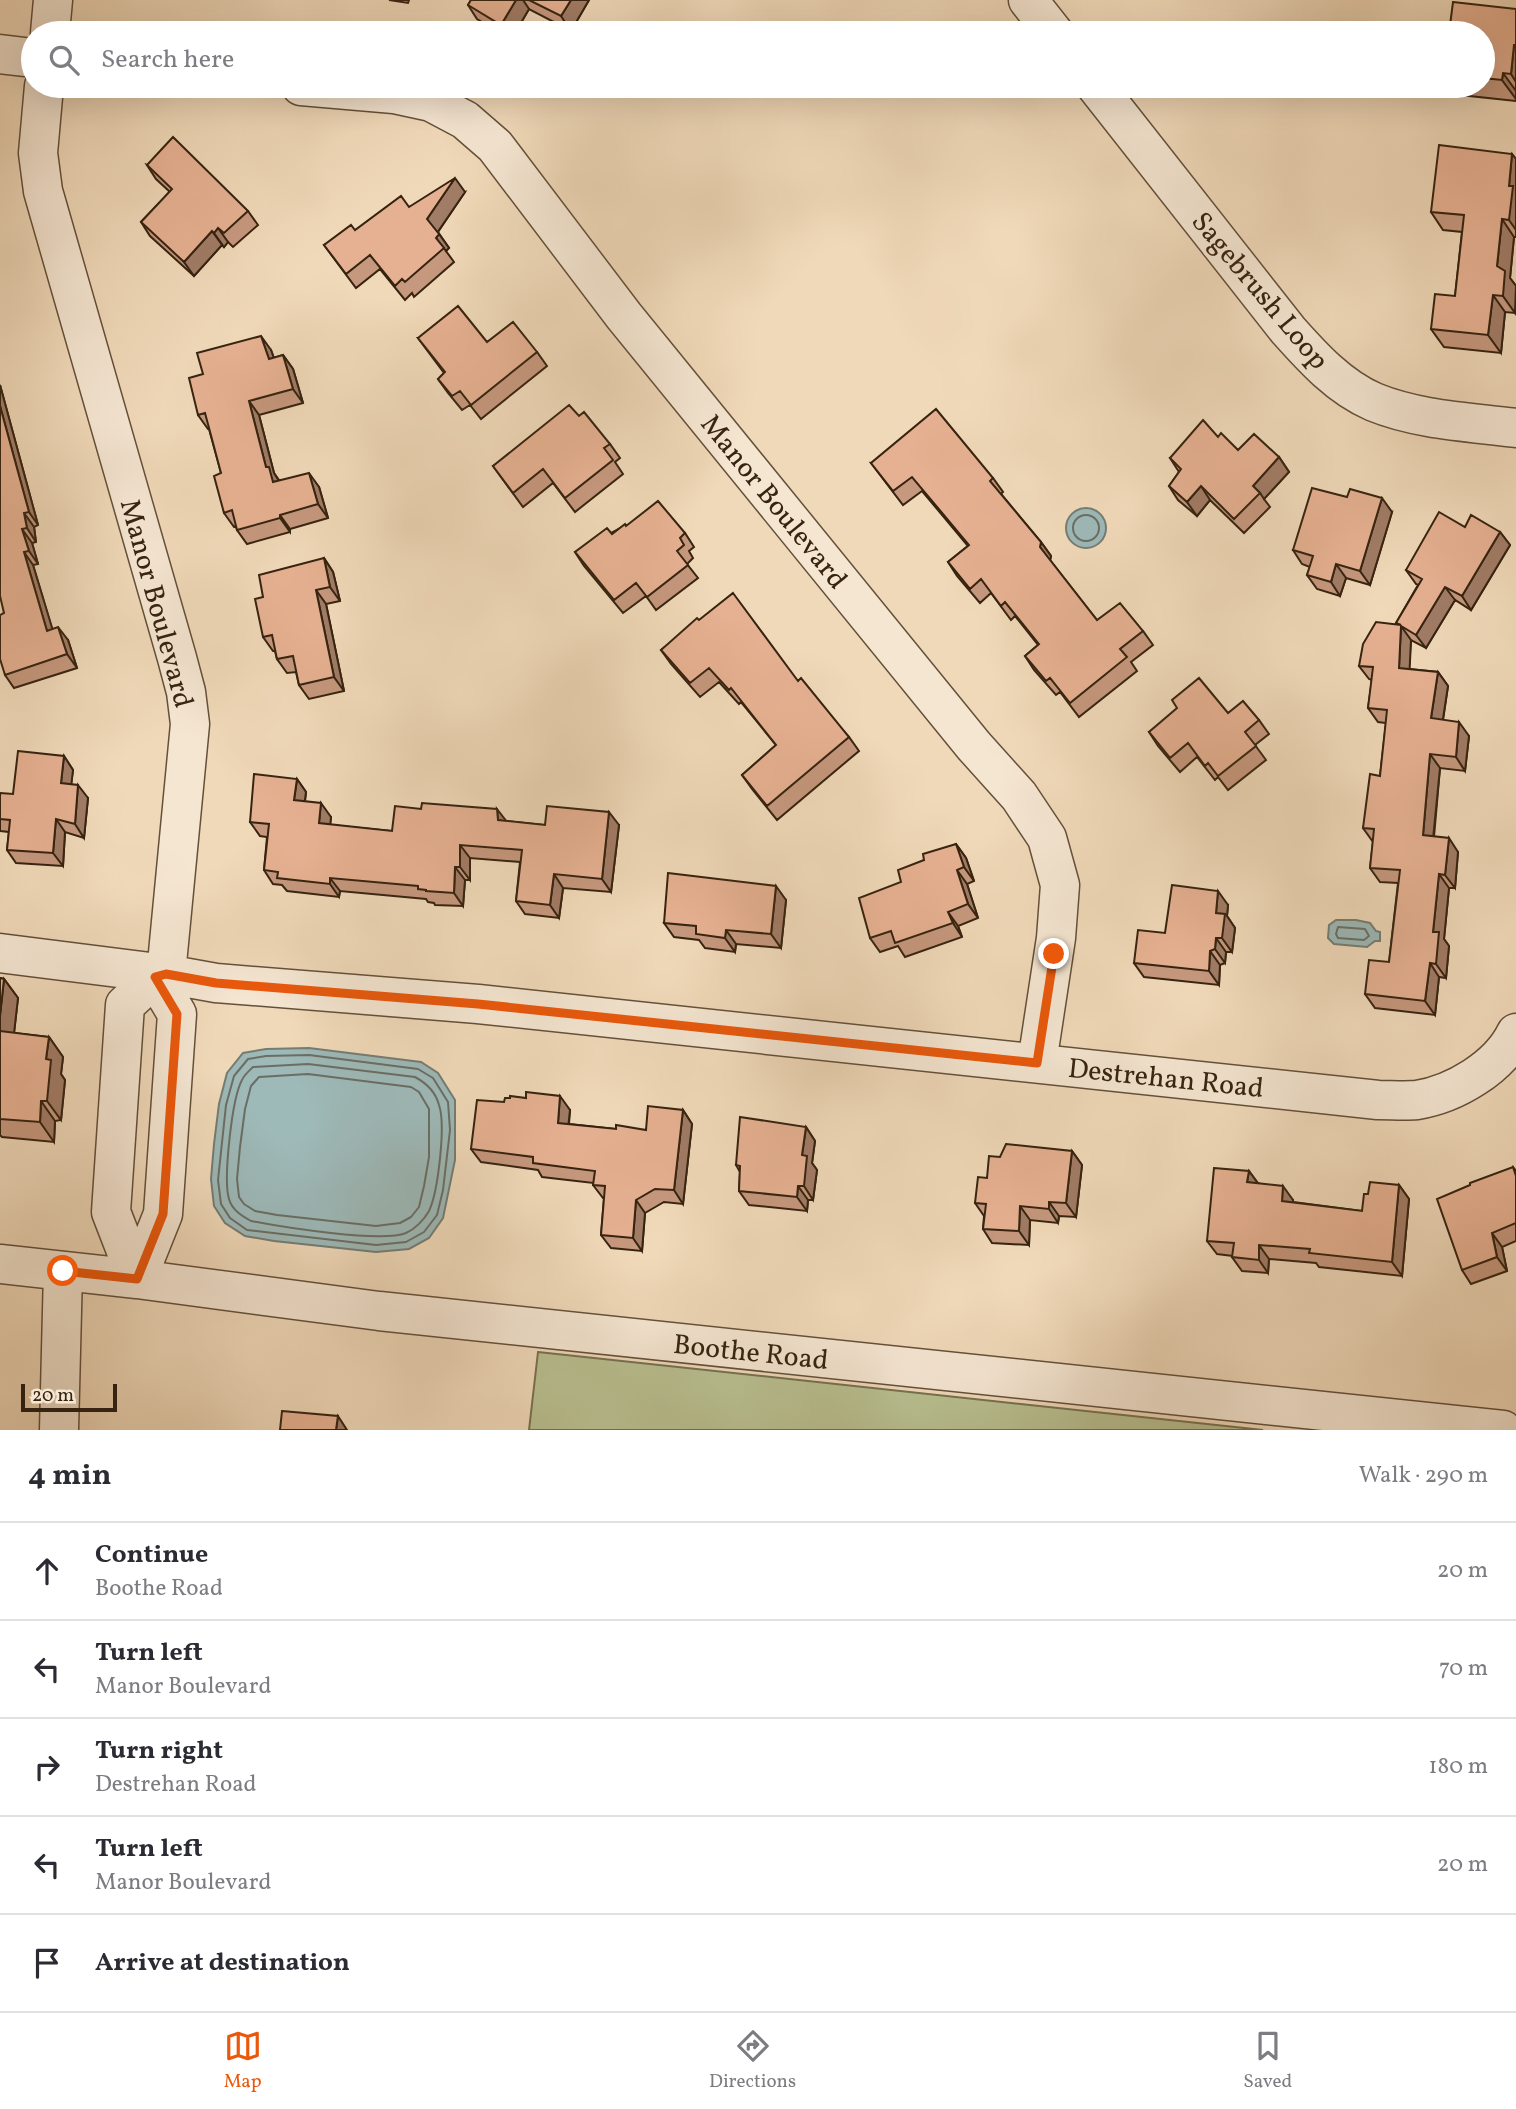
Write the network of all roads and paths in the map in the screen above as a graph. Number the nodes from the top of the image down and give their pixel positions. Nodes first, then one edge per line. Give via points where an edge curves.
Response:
1 (53, 0) edge
2 (1028, 0) edge
3 (51, 21) edge
4 (1045, 21) edge
5 (0, 54) edge
6 (21, 57) edge
7 (43, 98) edge
8 (412, 98) edge
9 (1105, 98) edge
10 (1516, 428) edge
11 (0, 953) edge
12 (160, 976) junction
13 (1516, 1033) edge
14 (1037, 1063) junction
15 (0, 1264) edge
16 (63, 1271) junction
17 (137, 1279) junction
18 (59, 1430) edge
19 (1503, 1430) edge

1 - 3 street
2 - 4 street
5 - 6 street
7 - 12 street, Manor Boulevard via 38,153 43,191 186,692 190,724 186,777
8 - 14 street, Manor Boulevard via 465,120 495,146 624,316 1019,796 1047,838 1060,885
9 - 10 street, Sagebrush Loop via 1288,330 1340,382 1373,401 1410,412
11 - 12 street, Destrehan Road
12 - 14 street, Destrehan Road via 478,1004
12 - 17 street via 177,1014 163,1214
12 - 17 street via 125,1005 111,1212
13 - 14 street, Destrehan Road via 1487,1067 1454,1088 1417,1100 1378,1101
15 - 16 street, Boothe Road
16 - 17 street, Boothe Road
16 - 18 street
17 - 19 street, Boothe Road via 379,1311

